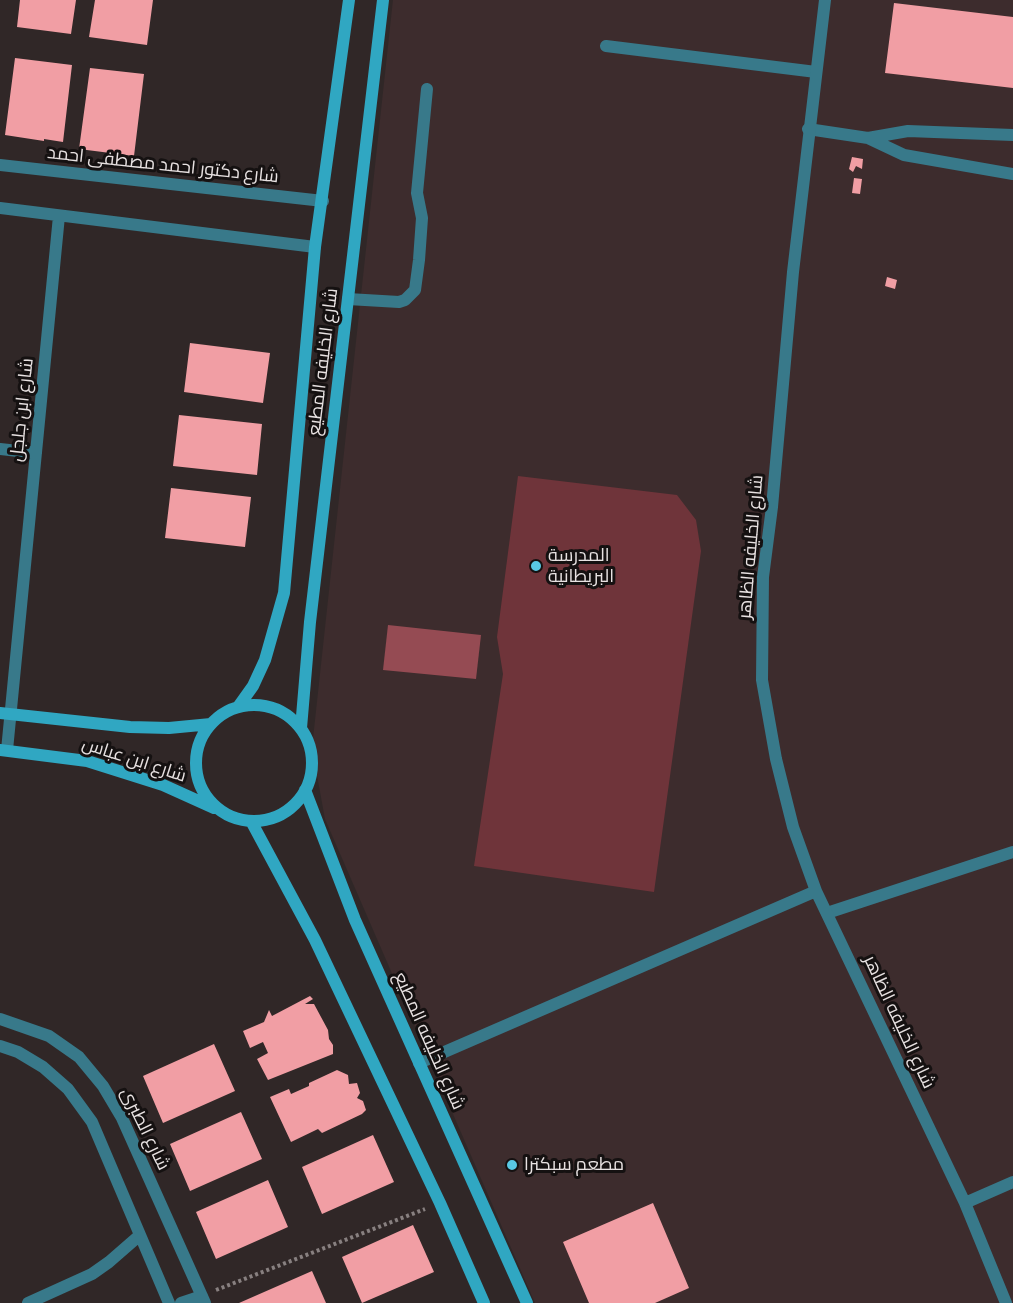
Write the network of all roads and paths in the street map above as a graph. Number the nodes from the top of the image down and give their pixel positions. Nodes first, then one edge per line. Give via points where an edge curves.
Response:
1 (349, 0) edge
2 (383, 0) edge
3 (825, 0) edge
4 (606, 46) dead end
5 (816, 72) junction
6 (428, 89) dead end
7 (808, 129) junction
8 (1013, 135) edge
9 (868, 138) junction
10 (0, 165) edge
11 (1013, 174) edge
12 (323, 201) junction
13 (0, 208) edge
14 (59, 216) junction
15 (315, 247) junction
16 (348, 299) junction
17 (0, 449) edge
18 (36, 453) junction
19 (238, 707) junction
20 (5, 714) edge
21 (211, 724) junction
22 (301, 728) junction
23 (4, 750) edge
24 (305, 790) junction
25 (218, 810) junction
26 (251, 821) junction
27 (1013, 852) edge
28 (816, 891) junction
29 (827, 913) junction
30 (0, 1019) edge
31 (0, 1046) edge
32 (420, 1063) junction
33 (1013, 1182) edge
34 (440, 1203) junction
35 (965, 1203) junction
36 (140, 1235) junction
37 (203, 1299) edge
38 (28, 1303) edge
39 (169, 1303) edge
40 (181, 1303) edge
41 (484, 1303) edge
42 (527, 1303) edge
43 (1006, 1303) edge

1 - 12 street, شارع الخليفه المطيع
2 - 16 street, شارع الخليفه المطيع
3 - 5 street, شارع الخليفه الظاهر
4 - 5 street
5 - 7 street, شارع الخليفه الظاهر
6 - 16 street via 417,193 422,218 415,290 399,302
7 - 9 street
7 - 28 street, شارع الخليفه الظاهر via 763,577 762,680 778,771
8 - 9 street via 908,130
9 - 11 street via 904,155
10 - 12 street, شارع دكتور احمد مصطفى احمد
12 - 15 street, شارع الخليفه المطيع
13 - 14 street
14 - 15 street
14 - 18 street, شارع ابن جلجل
15 - 19 street, شارع الخليفه المطيع via 284,593 265,660
16 - 22 street, شارع الخليفه المطيع
17 - 18 street
18 - 20 street, شارع ابن جلجل
19 - 21 street
19 - 22 street via 259,704 280,710
20 - 21 street, شارع ابن عباس via 130,727
20 - 23 street, شارع ابن جلجل
21 - 25 street via 200,740 196,759 198,778
22 - 24 street via 312,751 313,767
23 - 25 street, شارع ابن عباس via 87,760 163,785
24 - 26 street via 299,802 281,816
24 - 32 street, شارع الخليفه المطيع via 355,920
25 - 26 street via 238,820
26 - 34 street via 315,940
27 - 29 street
28 - 29 street, شارع الخليفه الظاهر
28 - 32 street
29 - 35 street, شارع الخليفه الظاهر
30 - 37 street, شارع الطبرى via 49,1036 79,1058 103,1086 122,1118
31 - 36 street via 43,1067 68,1089 92,1122
32 - 42 street, شارع الخليفه المطيع
33 - 35 street
34 - 37 path
34 - 41 street
35 - 43 street, شارع الخليفه الظاهر
36 - 38 street via 92,1274
36 - 39 street
37 - 40 street

